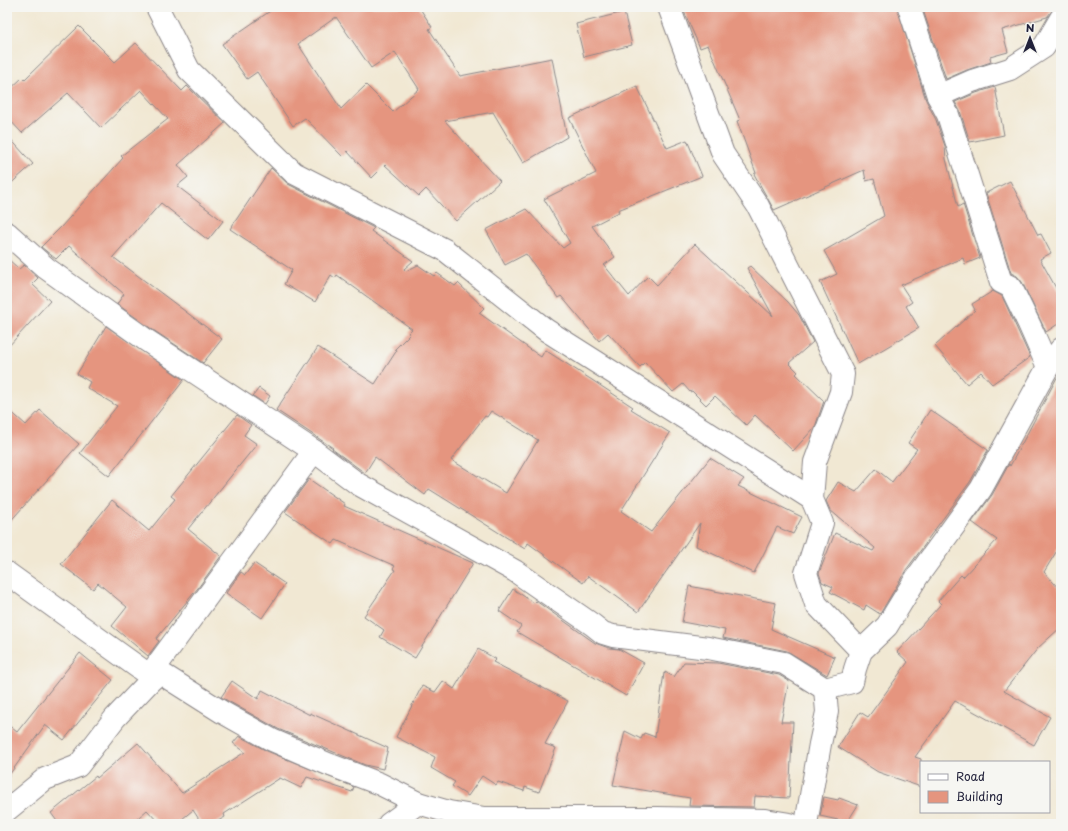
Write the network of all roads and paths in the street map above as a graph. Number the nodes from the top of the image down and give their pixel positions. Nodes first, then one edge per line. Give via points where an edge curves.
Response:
1 (158, 7) edge
2 (669, 7) edge
3 (910, 7) edge
4 (1061, 18) edge
5 (938, 96) junction
6 (7, 233) edge
7 (1061, 349) edge
8 (1048, 366) junction
9 (314, 450) junction
10 (812, 499) junction
11 (7, 572) edge
12 (861, 651) junction
13 (153, 674) junction
14 (852, 682) junction
15 (825, 689) junction
16 (827, 712) junction
17 (418, 803) junction
18 (7, 810) edge
19 (389, 824) edge
20 (790, 824) edge
21 (806, 824) edge

1 - 10 street via 189,70 294,173 445,250 546,330
2 - 10 street via 723,154 758,206 843,374 841,392 815,462
3 - 5 street
4 - 5 street via 1044,47 1010,69 972,81
5 - 8 street via 948,115 1001,282 1011,287
6 - 9 street via 46,268 146,340
7 - 8 street
8 - 12 street via 981,489 917,577 888,626
9 - 13 street
9 - 15 street via 358,484 515,572 603,633 636,640 708,648 784,663
10 - 12 street via 822,523 806,573 816,604
11 - 13 street
12 - 14 street
13 - 17 street via 272,740 380,784
13 - 18 street via 78,766 45,779
14 - 15 street
14 - 16 street
15 - 16 street
16 - 21 street
17 - 19 street
17 - 20 street via 484,818 719,819 765,820

